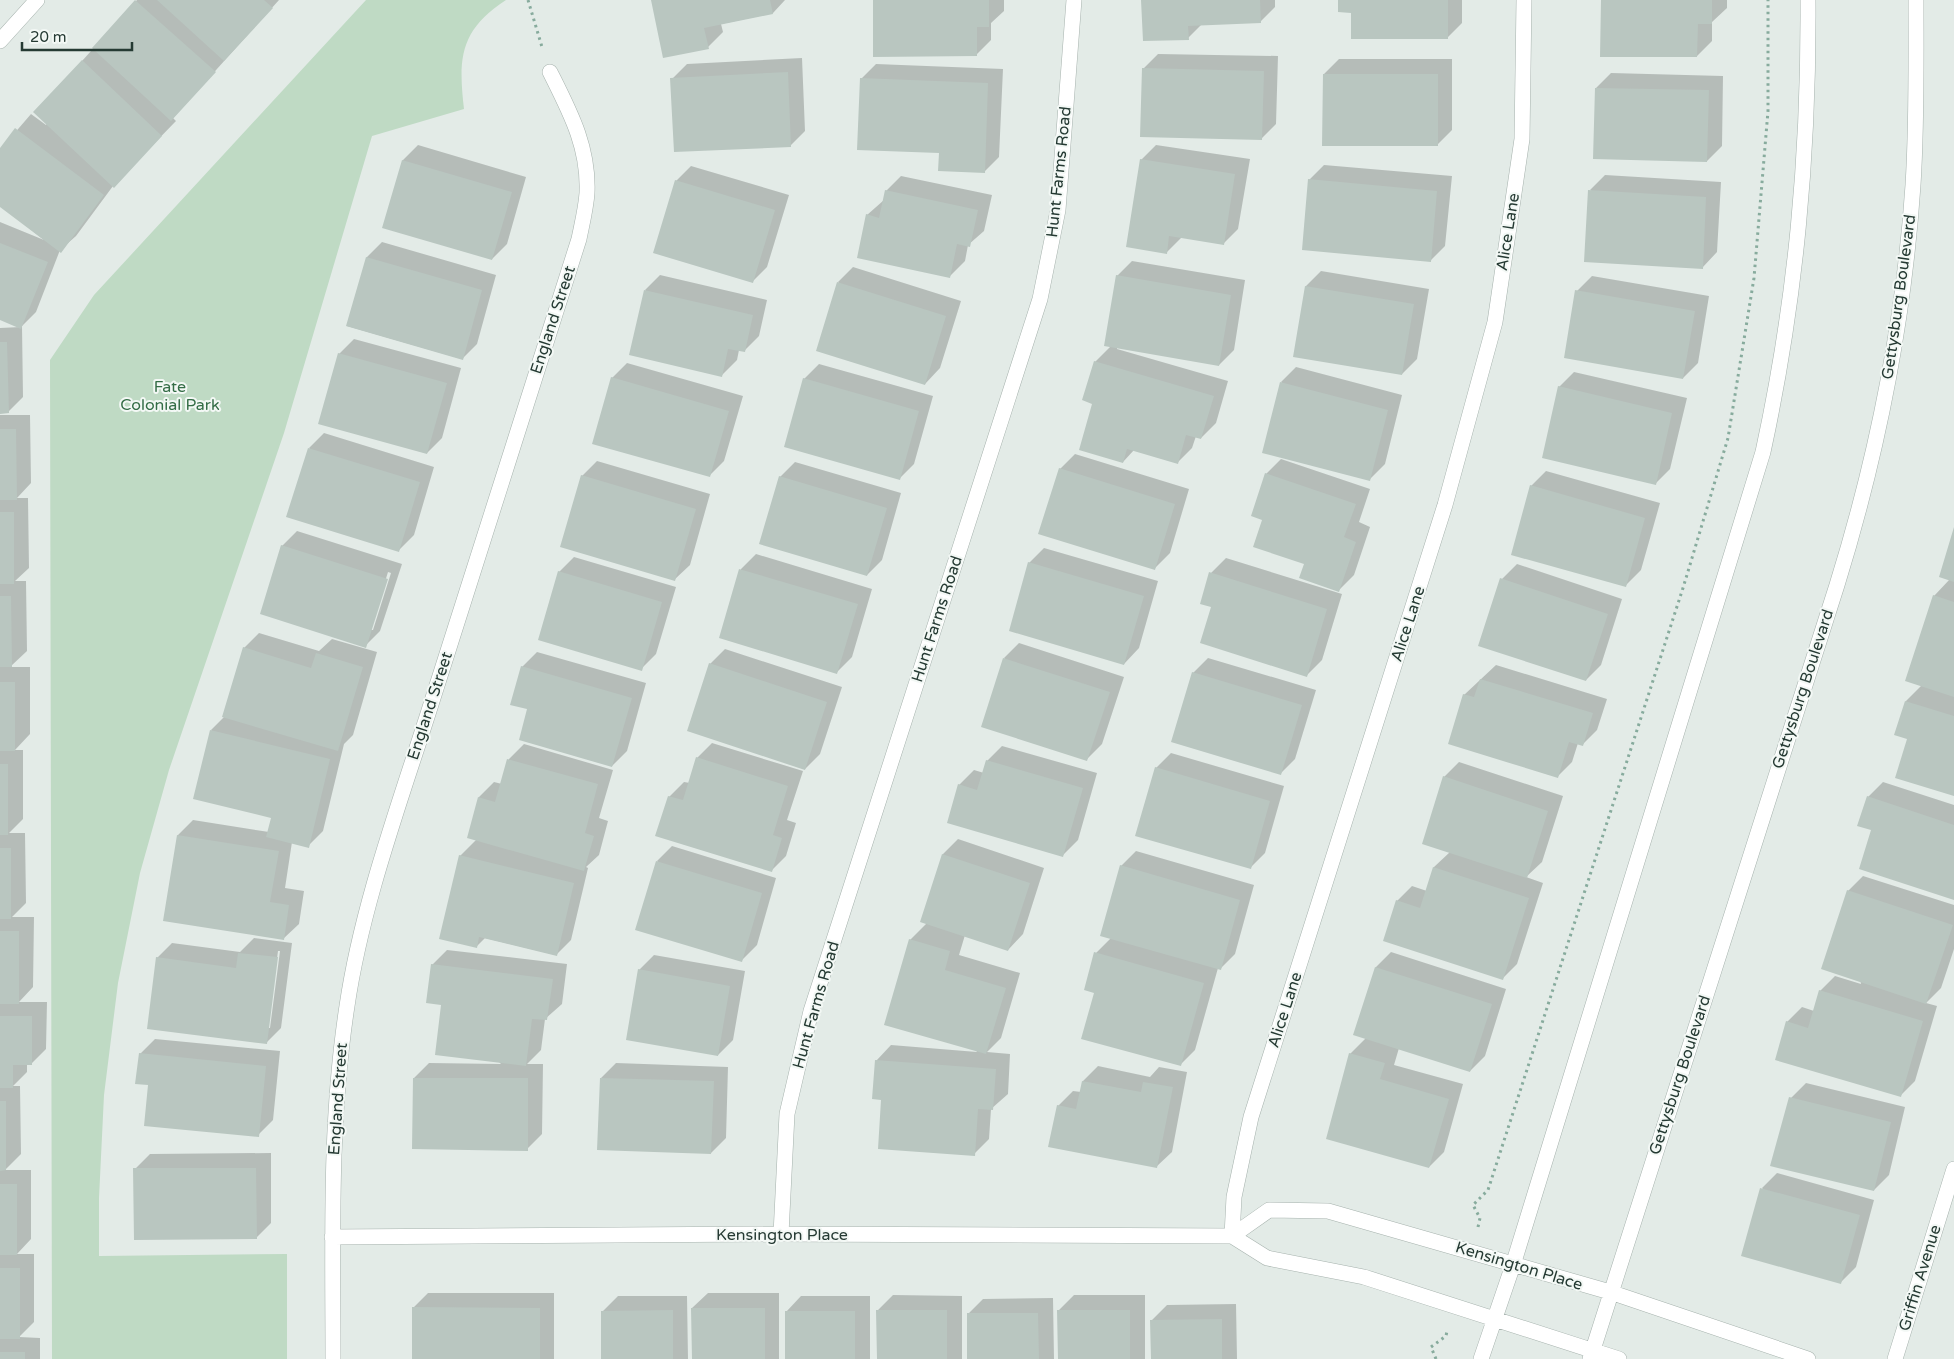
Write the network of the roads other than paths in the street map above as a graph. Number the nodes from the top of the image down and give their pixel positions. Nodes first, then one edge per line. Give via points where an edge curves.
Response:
1 (37, 0) edge
2 (1074, 0) edge
3 (1524, 0) edge
4 (1808, 0) edge
5 (1916, 0) edge
6 (0, 41) edge
7 (550, 72) road end
8 (1954, 1169) edge
9 (781, 1234) junction
10 (1232, 1236) junction
11 (332, 1238) junction
12 (1513, 1265) junction
13 (1610, 1292) junction
14 (1494, 1319) junction
15 (1591, 1355) edge
16 (333, 1359) edge
17 (1481, 1359) edge
18 (1619, 1359) edge
19 (1808, 1359) edge
20 (1895, 1359) edge

1 - 6 street
2 - 9 street, Hunt Farms Road via 1058,210 1040,299 811,1011 788,1114
3 - 10 street, Alice Lane via 1522,139 1495,322 1445,505 1251,1117 1234,1197
4 - 12 street via 1807,108 1799,232 1782,353 1763,452
5 - 13 street, Gettysburg Boulevard via 1916,114 1907,261 1896,340 1868,476 1840,576
7 - 11 street, England Street via 577,126 586,156 587,193 579,239 392,827 362,937 347,1002 338,1074
8 - 20 street, Griffin Avenue
9 - 10 street, Kensington Place
9 - 11 street, Kensington Place
10 - 12 street, Kensington Place via 1270,1210 1328,1211
10 - 14 street via 1267,1258 1364,1277
11 - 16 street, England Street
12 - 13 street, Kensington Place
12 - 14 street
13 - 15 street, Gettysburg Boulevard
13 - 19 street, Kensington Place
14 - 15 street
14 - 17 street
15 - 18 street

